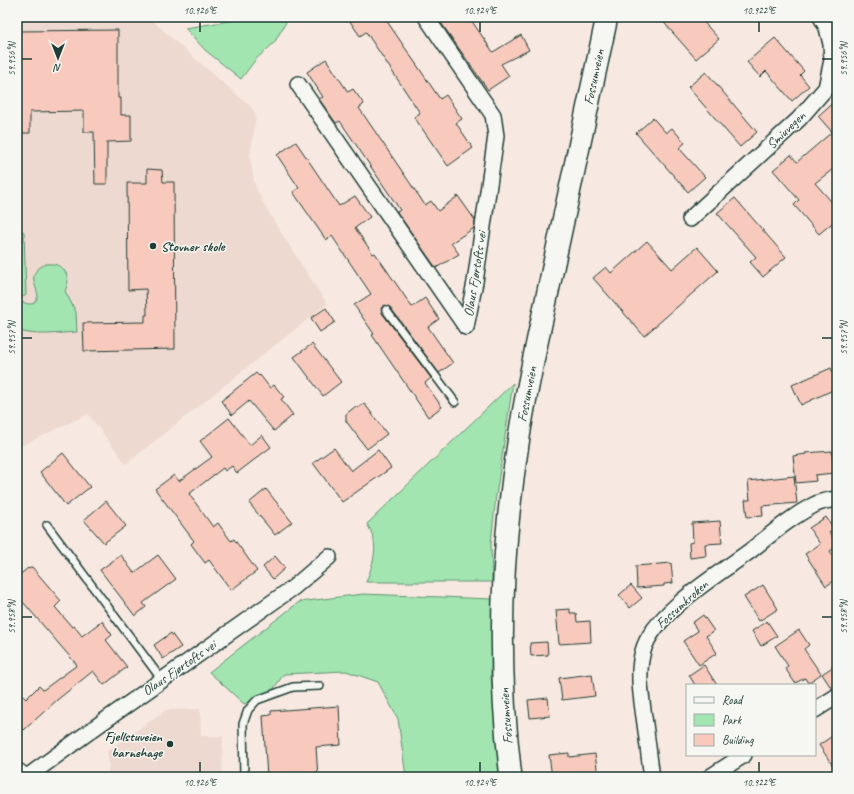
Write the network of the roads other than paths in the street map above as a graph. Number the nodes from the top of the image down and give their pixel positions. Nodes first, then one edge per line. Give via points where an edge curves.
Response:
1 (426, 17) edge
2 (607, 17) edge
3 (821, 17) edge
4 (298, 84) dead end
5 (690, 219) dead end
6 (386, 310) dead end
7 (455, 402) dead end
8 (837, 499) edge
9 (47, 525) dead end
10 (329, 556) dead end
11 (162, 680) junction
12 (320, 686) dead end
13 (837, 696) edge
14 (816, 709) edge
15 (742, 756) edge
16 (17, 774) edge
17 (21, 777) edge
18 (27, 777) edge
19 (244, 777) edge
20 (511, 777) edge
21 (652, 777) edge
22 (710, 777) edge

1 - 4 street, Olaus Fjørtofts vei via 493,115 496,136 466,327
2 - 20 street, Fossumveien via 524,406 513,476 504,570 503,624
3 - 5 street, Smiuvegen via 832,44 832,60 826,88 799,119
6 - 7 lane
8 - 21 street, Fossumkroken via 825,500 802,512 722,571 676,606 647,640 640,672
9 - 11 lane
10 - 11 street, Olaus Fjørtofts vei via 294,587
11 - 18 street, Olaus Fjørtofts vei
12 - 19 lane via 293,688 257,700 248,710 242,724
13 - 14 street
15 - 22 street
16 - 17 street

